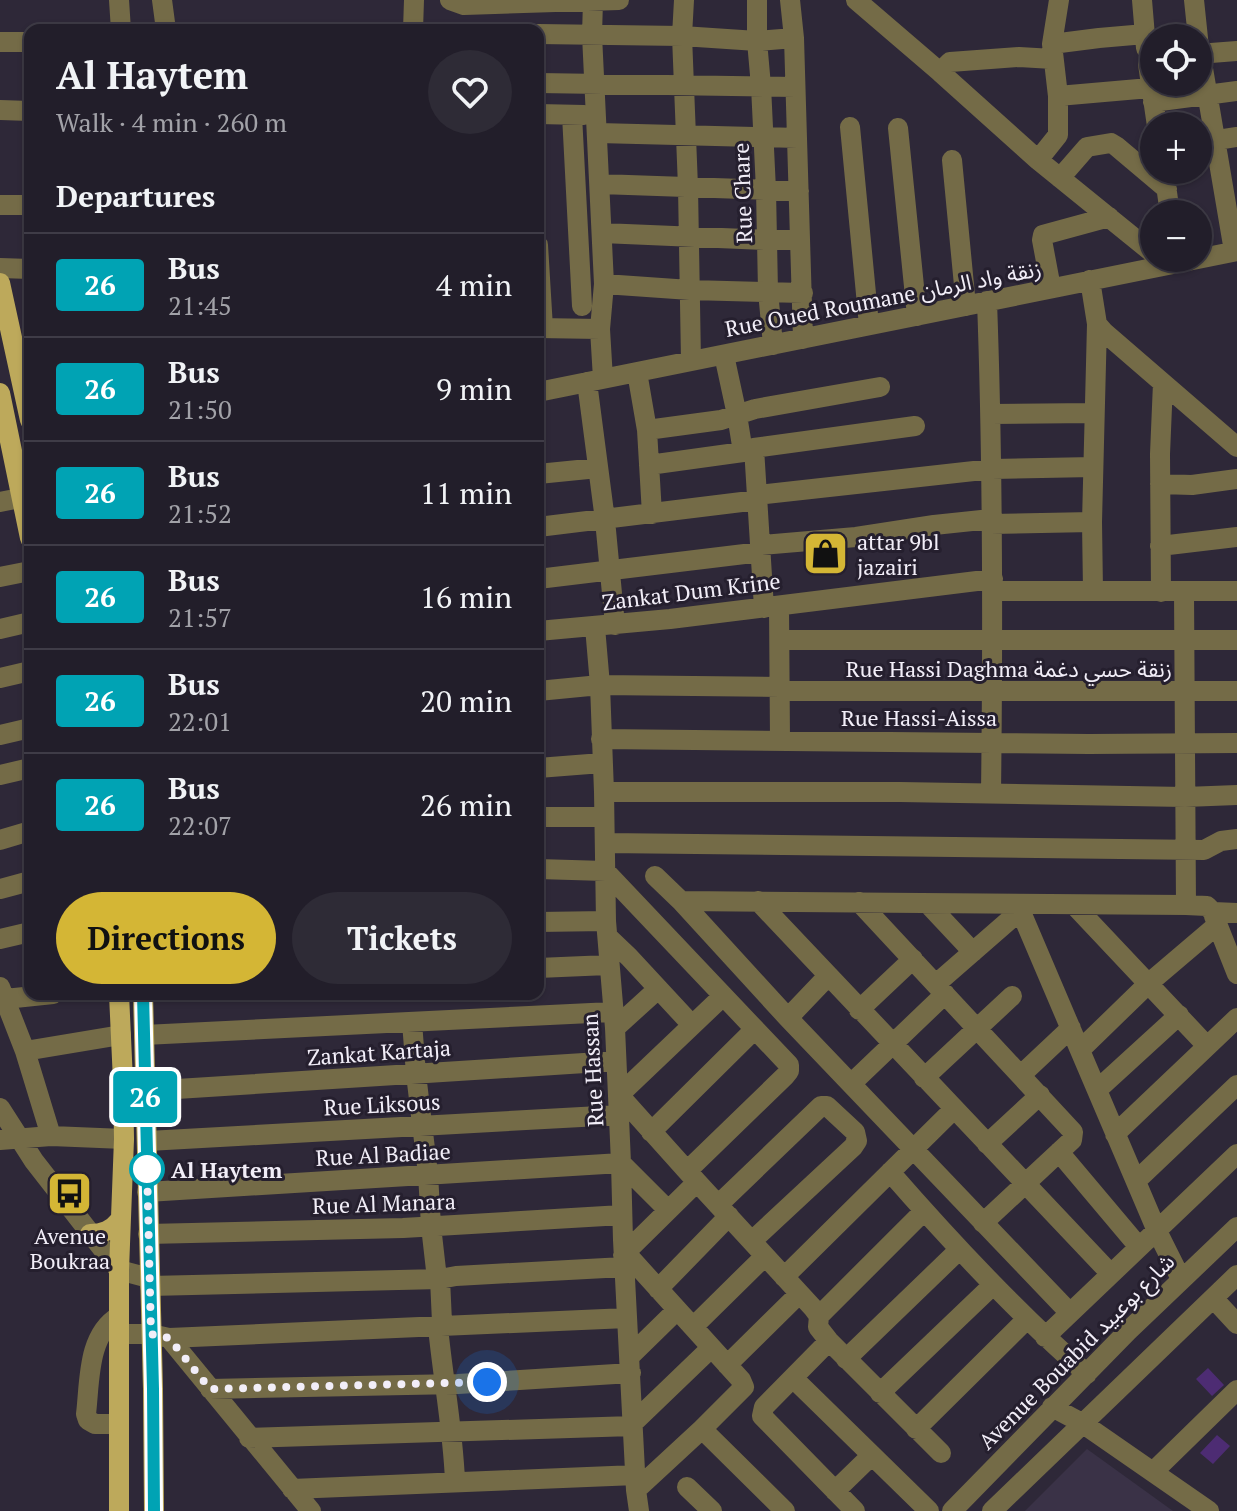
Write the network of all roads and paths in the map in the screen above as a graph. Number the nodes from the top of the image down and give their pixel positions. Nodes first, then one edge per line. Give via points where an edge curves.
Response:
1 (119, 0) edge
2 (162, 0) edge
3 (414, 0) edge
4 (450, 0) edge
5 (619, 0) edge
6 (684, 0) edge
7 (757, 0) edge
8 (790, 0) edge
9 (856, 0) edge
10 (1059, 0) edge
11 (1142, 0) edge
12 (1194, 0) edge
13 (569, 1) edge
14 (593, 1) edge
15 (504, 2) edge
16 (121, 24) edge
17 (165, 24) edge
18 (413, 24) edge
19 (1144, 24) edge
20 (1196, 24) edge
21 (544, 34) edge
22 (1140, 34) edge
23 (592, 35) junction
24 (682, 36) junction
25 (794, 38) junction
26 (757, 41) junction
27 (0, 42) edge
28 (24, 42) edge
29 (1212, 48) edge
30 (1237, 51) edge
31 (1052, 52) junction
32 (940, 72) junction
33 (544, 83) edge
34 (594, 83) junction
35 (684, 85) junction
36 (761, 86) junction
37 (795, 87) junction
38 (1237, 91) edge
39 (1212, 94) edge
40 (1140, 95) edge
41 (1058, 96) junction
42 (1208, 96) edge
43 (0, 110) edge
44 (24, 111) edge
45 (544, 114) edge
46 (572, 115) junction
47 (597, 124) junction
48 (850, 127) dead end
49 (898, 128) dead end
50 (685, 136) junction
51 (764, 138) junction
52 (797, 138) junction
53 (1217, 140) edge
54 (952, 160) dead end
55 (1038, 160) junction
56 (1140, 162) edge
57 (1060, 178) junction
58 (1230, 183) edge
59 (600, 184) junction
60 (688, 187) junction
61 (766, 190) junction
62 (799, 191) junction
63 (0, 205) edge
64 (24, 205) edge
65 (1109, 217) junction
66 (602, 233) junction
67 (689, 236) junction
68 (767, 240) junction
69 (799, 240) junction
70 (1140, 240) edge
71 (1235, 251) edge
72 (1212, 254) edge
73 (1140, 267) edge
74 (0, 268) edge
75 (24, 269) edge
76 (1090, 280) junction
77 (0, 283) edge
78 (604, 284) junction
79 (1051, 288) junction
80 (690, 290) junction
81 (768, 291) junction
82 (803, 293) junction
83 (987, 301) junction
84 (582, 306) dead end
85 (966, 306) junction
86 (917, 316) junction
87 (1097, 324) junction
88 (869, 325) junction
89 (544, 328) edge
90 (600, 329) junction
91 (803, 339) junction
92 (773, 345) junction
93 (724, 355) junction
94 (691, 361) junction
95 (24, 372) edge
96 (637, 372) junction
97 (595, 381) junction
98 (1163, 383) junction
99 (880, 387) dead end
100 (544, 391) edge
101 (0, 393) edge
102 (1094, 413) junction
103 (991, 414) junction
104 (737, 415) junction
105 (3, 421) edge
106 (915, 426) dead end
107 (647, 430) junction
108 (1237, 447) edge
109 (748, 450) junction
110 (649, 465) junction
111 (1093, 467) junction
112 (598, 468) junction
113 (992, 469) junction
114 (544, 473) edge
115 (1237, 479) edge
116 (1160, 484) junction
117 (24, 494) edge
118 (24, 497) edge
119 (758, 497) junction
120 (0, 502) edge
121 (652, 514) junction
122 (605, 520) junction
123 (991, 522) junction
124 (1092, 522) junction
125 (544, 526) edge
126 (1237, 537) edge
127 (1160, 546) junction
128 (761, 548) junction
129 (610, 571) junction
130 (24, 572) edge
131 (0, 577) edge
132 (544, 578) edge
133 (993, 585) junction
134 (1093, 591) junction
135 (1237, 591) edge
136 (1161, 592) junction
137 (1184, 592) junction
138 (772, 607) junction
139 (24, 623) edge
140 (605, 626) junction
141 (0, 629) edge
142 (544, 631) edge
143 (780, 640) junction
144 (993, 640) junction
145 (1237, 640) edge
146 (1185, 641) junction
147 (24, 672) edge
148 (0, 678) edge
149 (600, 685) junction
150 (780, 689) junction
151 (544, 690) edge
152 (992, 691) junction
153 (1237, 691) edge
154 (1185, 693) junction
155 (24, 729) edge
156 (0, 735) edge
157 (601, 739) junction
158 (780, 740) junction
159 (992, 741) junction
160 (1186, 743) junction
161 (1237, 743) edge
162 (602, 763) junction
163 (544, 768) edge
164 (24, 769) edge
165 (0, 775) edge
166 (604, 792) junction
167 (991, 793) junction
168 (1237, 795) edge
169 (1185, 797) junction
170 (544, 817) edge
171 (604, 817) junction
172 (24, 833) edge
173 (1237, 839) edge
174 (0, 840) edge
175 (605, 843) junction
176 (1186, 849) junction
177 (544, 869) edge
178 (605, 871) junction
179 (655, 876) dead end
180 (24, 883) edge
181 (0, 889) edge
182 (681, 901) junction
183 (758, 901) junction
184 (859, 902) junction
185 (928, 904) junction
186 (1074, 905) junction
187 (1186, 905) junction
188 (1020, 907) junction
189 (1237, 913) edge
190 (1214, 919) junction
191 (544, 923) edge
192 (607, 929) junction
193 (24, 933) edge
194 (0, 939) edge
195 (973, 952) junction
196 (913, 959) junction
197 (608, 965) junction
198 (544, 968) edge
199 (1237, 974) edge
200 (828, 976) junction
201 (1149, 983) junction
202 (658, 989) junction
203 (941, 989) junction
204 (3, 993) edge
205 (24, 993) edge
206 (723, 996) junction
207 (1012, 996) dead end
208 (119, 1000) edge
209 (143, 1000) edge
210 (859, 1010) junction
211 (1179, 1015) junction
212 (788, 1018) junction
213 (1237, 1018) edge
214 (614, 1020) junction
215 (412, 1022) junction
216 (692, 1025) junction
217 (976, 1027) junction
218 (1071, 1028) junction
219 (755, 1029) junction
220 (121, 1035) junction
221 (144, 1035) junction
222 (892, 1043) junction
223 (1207, 1046) junction
224 (1080, 1050) junction
225 (25, 1051) junction
226 (616, 1061) junction
227 (416, 1074) junction
228 (1021, 1075) junction
229 (924, 1078) junction
230 (852, 1083) junction
231 (1237, 1085) edge
232 (1097, 1090) junction
233 (145, 1091) junction
234 (1040, 1095) junction
235 (618, 1102) junction
236 (0, 1108) edge
237 (954, 1109) junction
238 (421, 1125) junction
239 (651, 1132) junction
240 (1115, 1134) junction
241 (51, 1136) junction
242 (6, 1138) edge
243 (124, 1139) junction
244 (148, 1141) junction
245 (987, 1144) junction
246 (914, 1149) junction
247 (1059, 1152) junction
248 (1237, 1154) edge
249 (621, 1163) junction
250 (890, 1172) junction
251 (428, 1174) junction
252 (692, 1177) junction
253 (1136, 1181) junction
254 (1025, 1183) junction
255 (147, 1192) junction
256 (668, 1210) junction
257 (724, 1211) junction
258 (924, 1211) junction
259 (622, 1215) junction
260 (120, 1220) junction
261 (431, 1226) junction
262 (986, 1226) junction
263 (1237, 1227) edge
264 (1157, 1231) junction
265 (90, 1234) junction
266 (148, 1234) junction
267 (1139, 1247) junction
268 (759, 1249) junction
269 (961, 1251) junction
270 (624, 1258) junction
271 (119, 1270) junction
272 (1111, 1274) junction
273 (1237, 1275) edge
274 (784, 1277) junction
275 (440, 1279) junction
276 (1181, 1279) junction
277 (149, 1282) junction
278 (993, 1285) junction
279 (658, 1289) junction
280 (799, 1294) junction
281 (1213, 1298) junction
282 (677, 1310) junction
283 (1070, 1313) junction
284 (819, 1316) junction
285 (627, 1318) junction
286 (1027, 1319) junction
287 (1237, 1324) edge
288 (119, 1325) junction
289 (438, 1327) junction
290 (693, 1327) junction
291 (160, 1336) junction
292 (1045, 1337) junction
293 (829, 1341) junction
294 (711, 1348) junction
295 (846, 1359) junction
296 (630, 1364) junction
297 (727, 1365) junction
298 (1087, 1374) junction
299 (793, 1378) junction
300 (444, 1384) junction
301 (210, 1389) junction
302 (1237, 1392) edge
303 (880, 1393) junction
304 (1052, 1407) junction
305 (1082, 1423) junction
306 (119, 1424) junction
307 (633, 1424) junction
308 (702, 1429) junction
309 (916, 1429) junction
310 (453, 1433) junction
311 (249, 1438) junction
312 (941, 1453) dead end
313 (872, 1455) junction
314 (1153, 1472) junction
315 (455, 1481) junction
316 (636, 1483) junction
317 (687, 1487) dead end
318 (292, 1489) junction
319 (835, 1491) junction
320 (119, 1511) edge
321 (154, 1511) edge
322 (311, 1511) edge
323 (639, 1511) edge
324 (712, 1511) edge
325 (785, 1511) edge
326 (855, 1511) edge
327 (929, 1511) edge
328 (952, 1511) edge
329 (992, 1511) edge
330 (1209, 1511) edge

1 - 16 street
2 - 17 street
3 - 18 street
4 - 15 street via 464,5
5 - 14 street
6 - 24 street
7 - 26 street, Rue Chare
8 - 25 street
9 - 32 street
10 - 31 street
11 - 19 street
12 - 20 street
13 - 14 street
13 - 15 street
14 - 23 street, Rue Hassan
21 - 23 street
22 - 31 street via 1099,38
23 - 24 street
23 - 34 street, Rue Hassan
24 - 26 street
24 - 35 street
25 - 26 street
25 - 37 street
26 - 36 street, Rue Chare
27 - 28 street
29 - 30 street
31 - 32 street via 950,62
31 - 41 street
32 - 55 street
33 - 34 street
34 - 35 street
34 - 47 street, Rue Hassan
35 - 36 street
35 - 50 street
36 - 37 street
36 - 51 street, Rue Chare
37 - 52 street
38 - 39 street
40 - 41 street
41 - 55 street via 1058,135
42 - 53 street
43 - 44 street
45 - 46 street
46 - 47 street
46 - 84 street
47 - 50 street
47 - 59 street, Rue Hassan
48 - 88 street
49 - 86 street
50 - 51 street
50 - 60 street
51 - 52 street
51 - 61 street, Rue Chare
52 - 62 street
53 - 58 street
54 - 85 street
55 - 57 street
56 - 57 street via 1111,143 1087,147
57 - 65 street
58 - 71 street
59 - 60 street
59 - 66 street, Rue Hassan
60 - 61 street
60 - 67 street
61 - 62 street
61 - 68 street, Rue Chare
62 - 69 street
63 - 64 street
65 - 70 street
65 - 79 street via 1043,235
66 - 67 street
66 - 78 street, Rue Hassan
67 - 68 street
67 - 80 street
68 - 69 street
68 - 81 street, Rue Chare
69 - 82 street
71 - 72 street, Rue Oued Roumane زنقة واد الرمان
73 - 76 street, Rue Oued Roumane زنقة واد الرمان
74 - 75 street
76 - 79 street, Rue Oued Roumane زنقة واد الرمان
76 - 87 street
77 - 95 main road
78 - 80 street
78 - 90 street, Rue Hassan
79 - 83 street, Rue Oued Roumane زنقة واد الرمان
80 - 81 street
80 - 94 street
81 - 82 street
81 - 92 street, Rue Chare
82 - 91 street
83 - 85 street, Rue Oued Roumane زنقة واد الرمان
83 - 103 street
85 - 86 street, Rue Oued Roumane زنقة واد الرمان
86 - 88 street, Rue Oued Roumane زنقة واد الرمان
87 - 98 street
87 - 102 street
88 - 91 street, Rue Oued Roumane زنقة واد الرمان
89 - 90 street
90 - 97 street, Rue Hassan
91 - 92 street, Rue Oued Roumane زنقة واد الرمان
92 - 93 street, Rue Oued Roumane زنقة واد الرمان
93 - 94 street, Rue Oued Roumane زنقة واد الرمان
93 - 104 street
94 - 96 street, Rue Oued Roumane زنقة واد الرمان
96 - 97 street, Rue Oued Roumane زنقة واد الرمان
96 - 107 street
97 - 100 street, Rue Oued Roumane زنقة واد الرمان
97 - 112 street, Rue Hassan
98 - 108 street
98 - 116 street
99 - 104 street
101 - 105 main road
102 - 103 street
102 - 111 street
103 - 113 street
104 - 107 street
104 - 109 street
105 - 117 main road
106 - 109 street
107 - 110 street
109 - 110 street
109 - 119 street
110 - 121 street
111 - 113 street
111 - 124 street
112 - 114 street
112 - 122 street, Rue Hassan
113 - 119 street
113 - 123 street
115 - 116 street
116 - 127 street
118 - 120 street
119 - 121 street
119 - 128 street
121 - 122 street
122 - 125 street
122 - 129 street, Rue Hassan
123 - 124 street
123 - 128 street
123 - 133 street
124 - 134 street
126 - 127 street
127 - 136 street
128 - 129 street
128 - 138 street
129 - 132 street
129 - 140 street, Rue Hassan
130 - 131 street
133 - 134 street, Zankat Dum Krine
133 - 138 street, Zankat Dum Krine
133 - 144 street
134 - 136 street, Zankat Dum Krine
135 - 137 street, Zankat Dum Krine
136 - 137 street, Zankat Dum Krine
137 - 146 street
138 - 140 street, Zankat Dum Krine
138 - 143 street
139 - 141 street
140 - 142 street, Zankat Dum Krine
140 - 149 street, Rue Hassan
143 - 144 street
143 - 150 street
144 - 146 street
144 - 152 street
145 - 146 street
146 - 154 street
147 - 148 street
149 - 150 street, Rue Hassi Daghma زنقة حسي دغمة
149 - 151 street, Rue Hassi Daghma زنقة حسي دغمة
149 - 157 street, Rue Hassan
150 - 152 street, Rue Hassi Daghma زنقة حسي دغمة
150 - 158 street
152 - 154 street, Rue Hassi Daghma زنقة حسي دغمة
152 - 159 street
153 - 154 street, Rue Hassi Daghma زنقة حسي دغمة
154 - 160 street
155 - 156 street
157 - 158 street, Rue Hassi-Aissa
157 - 162 street, Rue Hassan
158 - 159 street, Rue Hassi-Aissa
159 - 160 street, Rue Hassi-Aissa
159 - 167 street
160 - 161 street, Rue Hassi-Aissa
160 - 169 street
162 - 163 street
162 - 166 street, Rue Hassan
164 - 165 street
166 - 167 street
166 - 171 street, Rue Hassan
167 - 169 street
168 - 169 street
169 - 176 street
170 - 171 street
171 - 175 street, Rue Hassan
172 - 174 street
173 - 176 street via 1204,850
175 - 176 street
175 - 178 street, Rue Hassan
176 - 187 street
177 - 178 street
178 - 192 street, Rue Hassan
178 - 206 street
179 - 182 street
180 - 181 street
182 - 183 street
182 - 212 street
183 - 184 street
183 - 200 street
184 - 185 street
184 - 196 street
185 - 188 street
185 - 195 street
186 - 187 street
186 - 188 street
186 - 201 street
187 - 190 street via 1207,906
188 - 195 street
188 - 218 street
189 - 190 street
190 - 199 street
190 - 201 street
191 - 192 street
192 - 197 street, Rue Hassan
192 - 202 street
193 - 194 street
195 - 203 street
196 - 203 street
196 - 210 street
197 - 198 street
197 - 214 street, Rue Hassan
200 - 210 street
200 - 212 street
201 - 211 street
201 - 224 street
202 - 214 street
202 - 216 street
203 - 217 street
203 - 222 street
204 - 205 street
204 - 225 street
206 - 216 street
206 - 219 street
207 - 217 street
208 - 220 main road
209 - 221 main road
210 - 222 street
211 - 223 street
211 - 232 street
212 - 230 street
213 - 223 street
214 - 215 street
214 - 226 street, Rue Hassan
215 - 221 street
215 - 227 street
216 - 235 street
217 - 228 street
217 - 229 street
218 - 224 street
218 - 228 street
219 - 239 street
219 - 252 street via 787,1062 789,1071
220 - 225 street
220 - 243 main road
221 - 233 main road
222 - 229 street
222 - 230 street
223 - 240 street
224 - 232 street
225 - 241 street
226 - 227 street, Zankat Kartaja
226 - 235 street, Rue Hassan
227 - 233 street, Zankat Kartaja
227 - 238 street
228 - 234 street
229 - 237 street
230 - 246 street
231 - 253 street
232 - 240 street
233 - 244 main road
234 - 245 street
234 - 247 street via 1073,1132
235 - 238 street, Rue Liksous
235 - 239 street
235 - 249 street, Rue Hassan
236 - 242 street
237 - 245 street
237 - 246 street
238 - 244 street, Rue Liksous
238 - 251 street
239 - 252 street
240 - 253 street
241 - 242 street
241 - 243 street
242 - 265 street via 34,1161
243 - 260 main road
244 - 255 main road
245 - 254 street
246 - 250 street
246 - 262 street
247 - 254 street
247 - 267 street
248 - 264 street
249 - 251 street, Rue Al Badiae
249 - 256 street
249 - 259 street, Rue Hassan
250 - 258 street
250 - 274 street
251 - 255 street, Rue Al Badiae
251 - 261 street
252 - 256 street
252 - 257 street
253 - 264 street
254 - 262 street
254 - 272 street
255 - 266 main road
256 - 270 street
257 - 268 street
257 - 268 street via 821,1106 855,1132 853,1147
257 - 279 street
258 - 269 street
258 - 284 street
259 - 261 street, Rue Al Manara
259 - 270 street, Rue Hassan
260 - 265 main road via 111,1229
260 - 271 main road
261 - 266 street, Rue Al Manara
261 - 275 street
262 - 269 street
262 - 283 street
263 - 276 street, Avenue Bouabid شارع بوعبيد
264 - 267 street
264 - 276 street
265 - 271 street
266 - 277 main road
267 - 272 street
268 - 274 street
268 - 290 street
269 - 278 street
269 - 295 street
270 - 275 street
270 - 279 street
270 - 285 street, Rue Hassan
271 - 277 street
271 - 288 main road
272 - 283 street
273 - 281 street
274 - 280 street
275 - 277 street
275 - 289 street
276 - 298 street, Avenue Bouabid شارع بوعبيد
277 - 291 main road
278 - 286 street
278 - 303 street
279 - 282 street
280 - 284 street
280 - 297 street
281 - 287 street
281 - 305 street
282 - 290 street
282 - 296 street
283 - 292 street
284 - 293 street via 818,1327
285 - 289 street
285 - 296 street, Rue Hassan
286 - 292 street
286 - 309 street
288 - 291 street
288 - 306 main road
288 - 306 street via 111,1321 96,1343 86,1414 95,1424
289 - 291 street
289 - 300 street
290 - 294 street
291 - 301 street
291 - 321 main road
292 - 298 street
293 - 295 street
293 - 299 street
294 - 297 street
294 - 307 street
295 - 303 street
296 - 300 street
296 - 307 street, Rue Hassan
297 - 308 street via 743,1389
298 - 304 street, Avenue Bouabid شارع بوعبيد
299 - 313 street
299 - 319 street via 764,1407 762,1416
300 - 301 street
300 - 310 street
301 - 311 street
302 - 314 street
303 - 309 street
304 - 305 street
304 - 328 street, Avenue Bouabid شارع بوعبيد
305 - 314 street
305 - 329 street
306 - 320 main road
307 - 310 street
307 - 316 street, Rue Hassan
308 - 316 street
308 - 325 street
309 - 312 street
310 - 311 street
310 - 315 street
311 - 318 street
313 - 319 street
313 - 327 street
314 - 330 street
315 - 316 street
315 - 318 street
316 - 323 street, Rue Hassan
317 - 324 street
318 - 322 street
319 - 326 street

